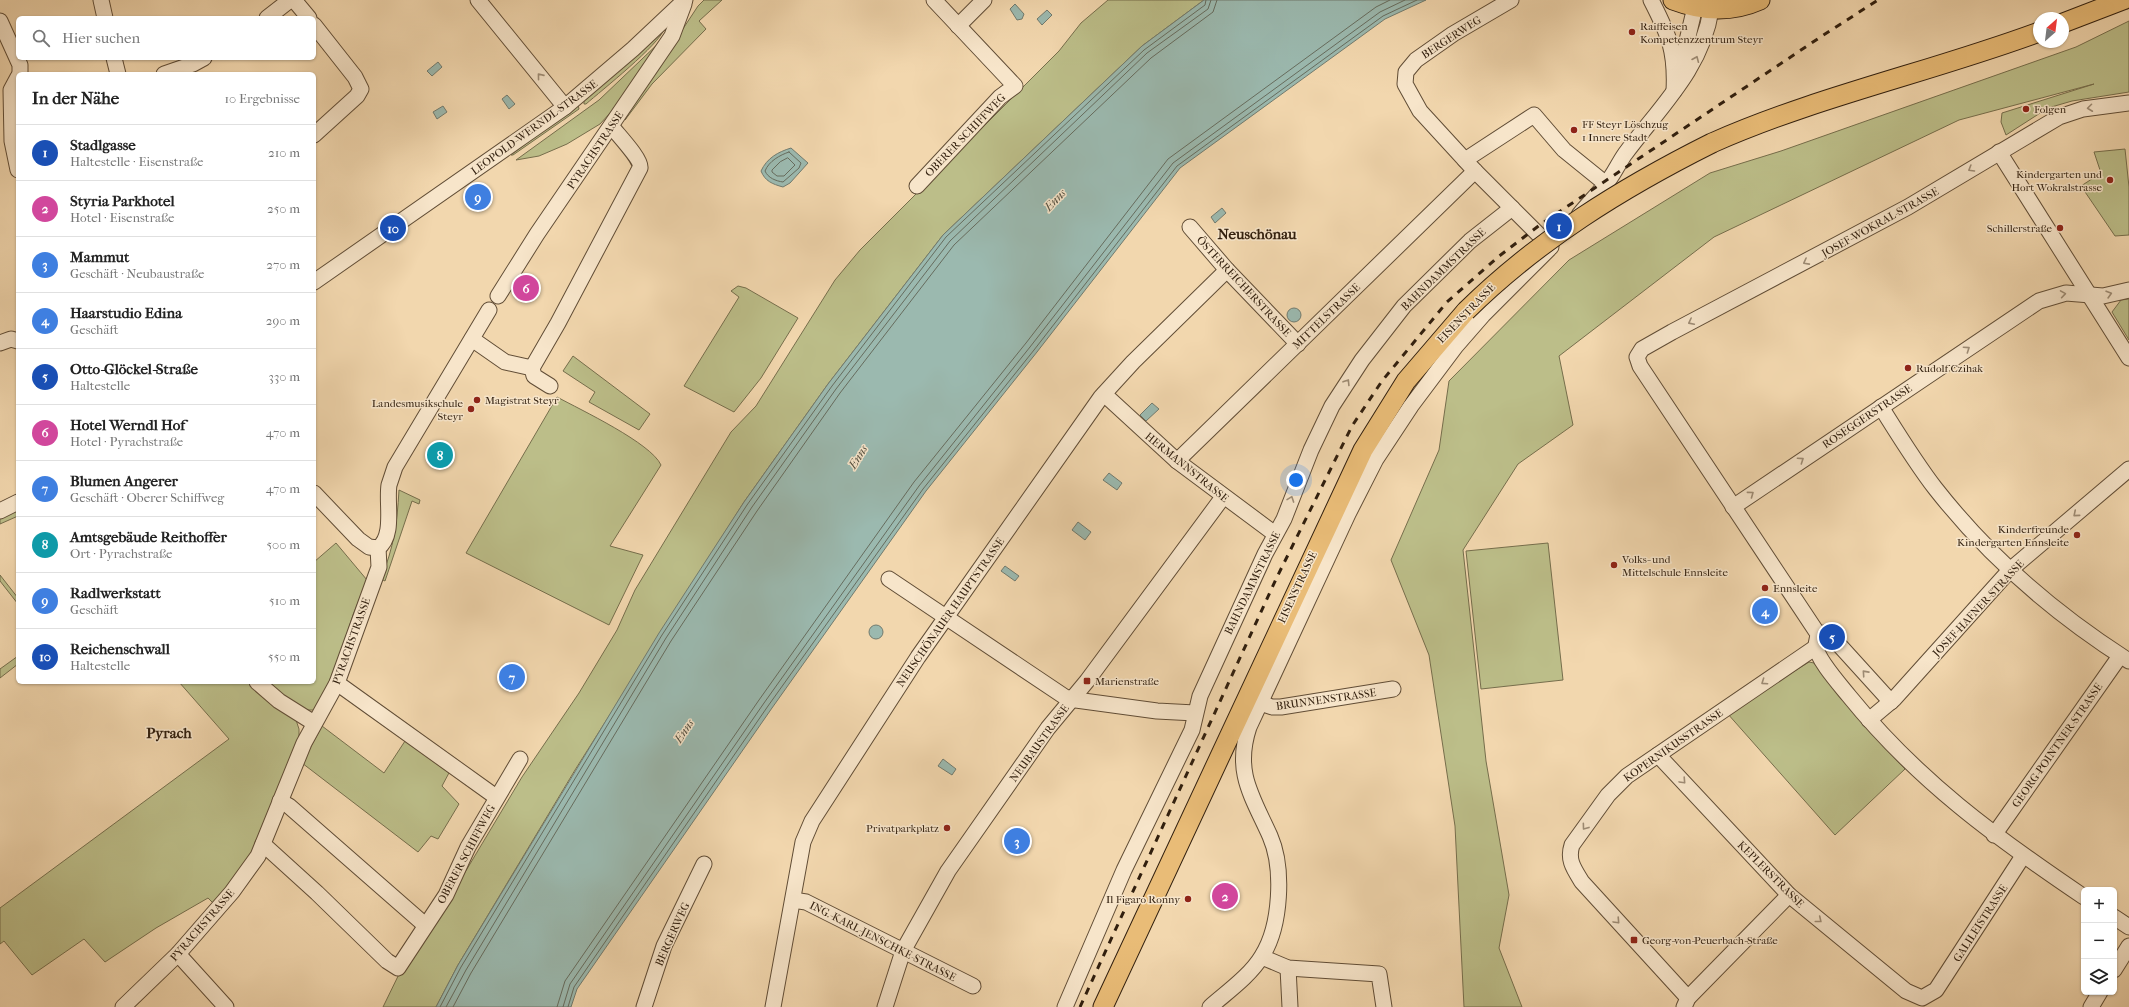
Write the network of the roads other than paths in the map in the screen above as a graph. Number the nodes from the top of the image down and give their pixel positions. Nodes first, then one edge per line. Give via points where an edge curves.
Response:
1 (101, 0) edge
2 (290, 0) edge
3 (294, 0) edge
4 (478, 0) edge
5 (685, 0) edge
6 (934, 0) edge
7 (984, 0) edge
8 (1511, 0) edge
9 (1651, 0) edge
10 (1673, 0) edge
11 (1760, 0) edge
12 (2124, 0) edge
13 (1703, 8) junction
14 (105, 16) edge
15 (270, 16) edge
16 (306, 16) edge
17 (0, 21) edge
18 (2069, 21) edge
19 (958, 26) junction
20 (316, 28) edge
21 (2033, 34) edge
22 (16, 56) edge
23 (18, 60) edge
24 (114, 60) edge
25 (200, 60) edge
26 (20, 72) edge
27 (118, 72) edge
28 (170, 72) edge
29 (16, 81) edge
30 (1674, 91) junction
31 (2129, 104) edge
32 (565, 106) junction
33 (15, 109) edge
34 (612, 126) junction
35 (316, 133) edge
36 (1999, 152) junction
37 (16, 160) edge
38 (1465, 160) junction
39 (1475, 171) junction
40 (1606, 184) junction
41 (916, 186) dead end
42 (1512, 208) junction
43 (1190, 227) dead end
44 (1551, 247) junction
45 (1227, 270) junction
46 (316, 281) edge
47 (2129, 290) edge
48 (2088, 295) junction
49 (498, 296) dead end
50 (489, 310) dead end
51 (472, 339) junction
52 (16, 340) edge
53 (0, 343) edge
54 (1298, 344) junction
55 (2129, 358) edge
56 (532, 368) junction
57 (550, 386) dead end
58 (1104, 394) junction
59 (1881, 407) junction
60 (1177, 461) junction
61 (2129, 469) edge
62 (316, 495) edge
63 (1223, 497) junction
64 (16, 503) edge
65 (1733, 507) junction
66 (0, 511) edge
67 (1275, 534) junction
68 (378, 548) junction
69 (2010, 570) junction
70 (889, 579) dead end
71 (947, 618) junction
72 (1817, 640) junction
73 (2124, 658) edge
74 (337, 683) junction
75 (258, 684) edge
76 (1393, 689) dead end
77 (1071, 699) junction
78 (1891, 702) junction
79 (1260, 703) junction
80 (1195, 713) junction
81 (1869, 720) junction
82 (314, 723) junction
83 (1658, 755) junction
84 (520, 759) dead end
85 (496, 797) junction
86 (280, 801) junction
87 (1994, 835) junction
88 (263, 844) junction
89 (2023, 856) junction
90 (704, 864) dead end
91 (1789, 895) junction
92 (2081, 895) edge
93 (792, 900) junction
94 (2117, 919) edge
95 (425, 925) junction
96 (2129, 927) edge
97 (903, 951) junction
98 (178, 954) junction
99 (2127, 954) edge
100 (1262, 957) junction
101 (2117, 966) edge
102 (1288, 968) junction
103 (973, 986) dead end
104 (1936, 990) joint
105 (2098, 995) edge
106 (1686, 1003) edge
107 (223, 1006) edge
108 (123, 1007) edge
109 (644, 1007) edge
110 (773, 1007) edge
111 (885, 1007) edge
112 (1065, 1007) edge
113 (1102, 1007) edge
114 (1210, 1007) edge
115 (1290, 1007) edge
116 (1384, 1007) edge
117 (2091, 1007) edge

1 - 14 street
2 - 15 street
3 - 16 street
32 -> 4 street
5 - 32 street, LEOPOLD-WERNDL-STRASSE via 634,49
5 - 34 street, PYRACHSTRASSE via 672,36
6 - 19 street
7 - 19 street
8 - 38 street, BERGERWEG via 1453,34 1416,60 1406,72 1405,84 1420,111
9 - 30 street via 1671,42 1676,68
10 - 13 main road
11 - 13 main road via 1731,8
12 - 18 main road
13 - 30 street, EISENSTRASSE
17 - 22 street
19 - 41 street, OBERER SCHIFFWEG via 1014,86 1000,97
20 - 35 street via 355,77 361,89 357,96
21 - 113 main road, EISENSTRASSE, bridge via 1831,98 1712,144 1626,189 1560,232 1509,270 1466,311 1406,381 1363,450
23 - 26 street
24 - 27 street
25 - 28 street
29 - 33 street via 11,90
30 - 40 street, EISENSTRASSE via 1624,155
31 -> 36 street, JOSEF-WOKRAL-STRASSE via 2069,113
32 - 46 street, LEOPOLD-WERNDL-STRASSE
33 - 37 street via 12,141
34 - 49 street, PYRACHSTRASSE via 537,234
34 - 56 street via 638,158 640,168
36 - 48 street
36 -> 65 street, JOSEF-WOKRAL-STRASSE via 1908,207 1642,348 1638,357 1640,366
38 - 39 street
38 - 40 street via 1534,115 1564,150
39 - 42 street
39 - 54 street, MITTELSTRASSE
40 - 44 street, EISENSTRASSE
42 - 44 street
67 -> 42 street, BAHNDAMMSTRASSE via 1284,519 1319,432 1346,382 1389,324 1420,289 1470,241
43 - 45 street, ÖSTERREICHERSTRASSE
44 - 79 street, EISENSTRASSE via 1456,346 1411,406 1376,459
45 - 54 street, ÖSTERREICHERSTRASSE
45 - 58 street, NEUSCHÖNAUER HAUPTSTRASSE
48 -> 47 street, ROSEGGERSTRASSE via 2103,296
48 - 55 street
59 -> 48 street, ROSEGGERSTRASSE via 2039,301 2066,293
50 - 51 street, PYRACHSTRASSE
51 - 56 street via 505,362
51 - 68 street, PYRACHSTRASSE via 396,467 389,486 386,536
52 - 53 street via 11,339
54 - 60 street, MITTELSTRASSE
56 - 57 street via 534,376
58 - 60 street, HERMANNSTRASSE
58 - 71 street, NEUSCHÖNAUER HAUPTSTRASSE
65 -> 59 street, ROSEGGERSTRASSE
59 - 69 street via 1934,487
60 - 63 street, HERMANNSTRASSE
61 -> 69 street, JOSEF-HAFNER-STRASSE
62 - 68 street via 358,539 369,547
63 - 67 street, HERMANNSTRASSE
63 - 77 street, NEUBAUSTRASSE
64 - 66 street
65 - 72 street
67 - 80 street, BAHNDAMMSTRASSE via 1200,696
68 - 74 street, PYRACHSTRASSE via 379,568
69 - 73 street via 2050,606
69 - 78 street, JOSEF-HAFNER-STRASSE
70 - 71 street
71 - 77 street via 1048,688
71 - 93 street, NEUSCHÖNAUER HAUPTSTRASSE via 894,692 806,831
78 -> 72 street via 1832,637 1825,633
72 - 81 street via 1831,674
72 -> 83 street, KOPERNIKUSSTRASSE
73 - 87 street, GEORG-POINTNER-STRASSE
74 - 82 street, PYRACHSTRASSE
74 - 85 street
75 - 82 street via 280,702
76 - 79 street, BRUNNENSTRASSE via 1281,707
77 - 80 street via 1157,711
77 - 97 street, NEUBAUSTRASSE via 948,871
78 - 81 street, JOSEF-HAFNER-STRASSE
79 - 100 street, EISENSTRASSE via 1242,751 1247,787 1277,858 1276,914 1273,930
80 - 112 street, BAHNDAMMSTRASSE via 1192,730 1124,870
81 - 87 street via 1920,773
82 - 86 street, PYRACHSTRASSE
83 -> 91 street, KEPLERSTRASSE
83 -> 106 street, KOPERNIKUSSTRASSE via 1633,771 1608,795 1572,845 1570,861 1582,882
84 - 85 street, OBERER SCHIFFWEG
85 - 95 street, OBERER SCHIFFWEG via 468,847 450,888
86 - 88 street, PYRACHSTRASSE
86 - 95 street via 289,806
87 - 89 street
88 - 95 street, OBERER SCHIFFWEG via 387,961 398,968
88 - 98 street, PYRACHSTRASSE via 246,873
89 - 92 street
89 - 104 street, GALILEISTRASSE
90 - 109 street, BERGERWEG via 664,946
91 -> 104 street, KEPLERSTRASSE via 1906,991 1922,998
91 - 106 street
93 - 97 street, ING.-KARL-JENSCHKE-STRASSE via 806,902
93 - 110 street, NEUSCHÖNAUER HAUPTSTRASSE
94 - 96 street
97 - 103 street, ING.-KARL-JENSCHKE-STRASSE
97 - 111 street, NEUBAUSTRASSE
98 - 107 street
98 - 108 street, PYRACHSTRASSE
99 - 101 street
100 - 102 street
100 - 114 street, EISENSTRASSE
102 - 115 street
102 - 116 street via 1378,974
105 - 117 street

